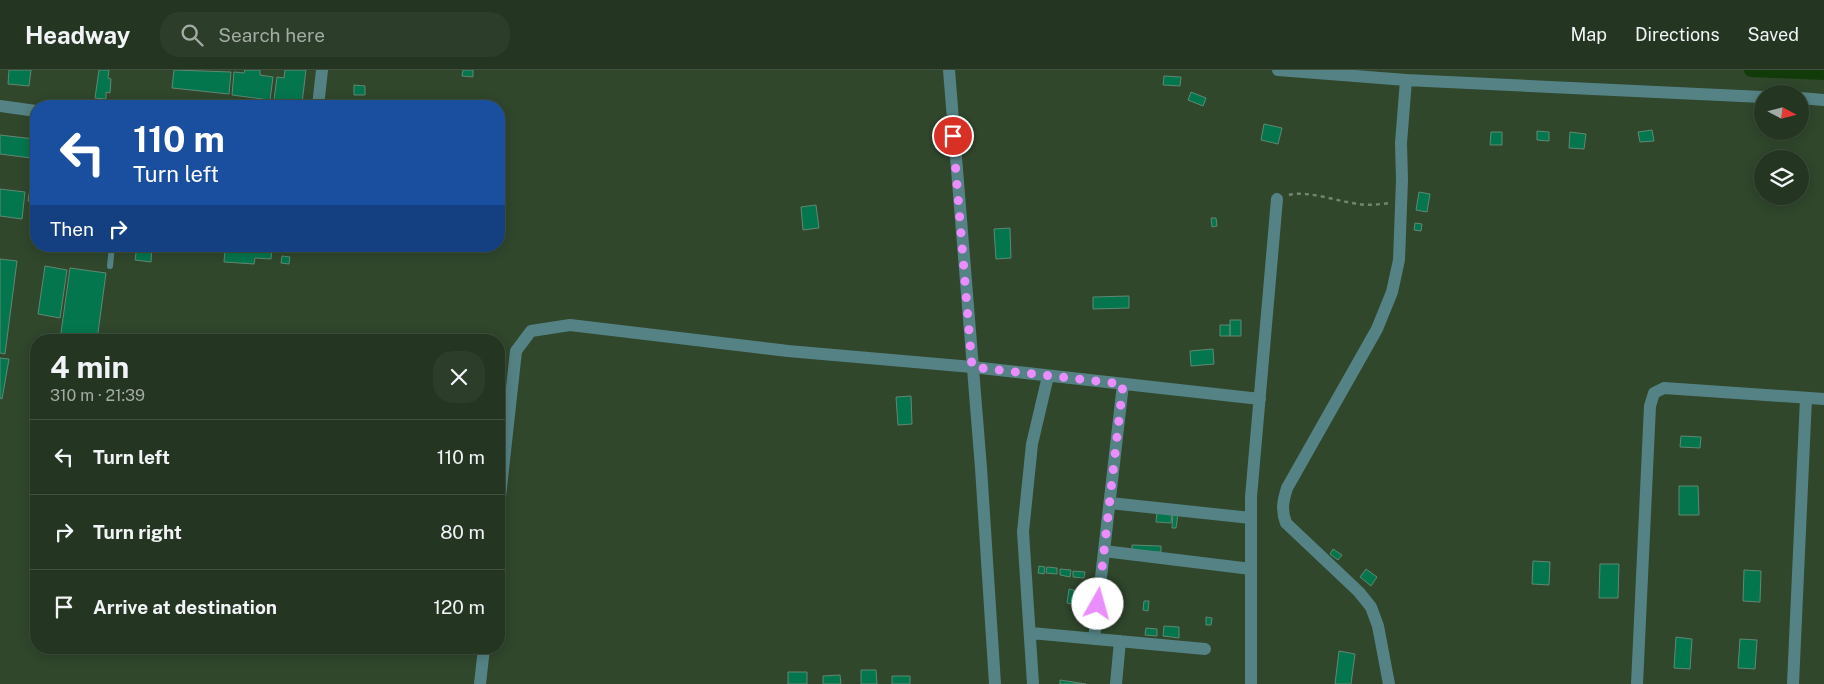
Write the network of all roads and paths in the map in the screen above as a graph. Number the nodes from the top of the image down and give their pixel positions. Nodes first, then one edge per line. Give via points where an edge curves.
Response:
1 (322, 70) edge
2 (949, 70) edge
3 (1278, 70) edge
4 (1406, 80) junction
5 (1754, 97) edge
6 (1809, 99) edge
7 (319, 100) edge
8 (1824, 100) edge
9 (0, 106) edge
10 (30, 110) edge
11 (1277, 199) joint
12 (1402, 202) junction
13 (111, 252) edge
14 (110, 266) dead end
15 (972, 367) junction
16 (1048, 376) junction
17 (1123, 384) junction
18 (1806, 398) junction
19 (1260, 399) junction
20 (1824, 399) edge
21 (505, 451) edge
22 (1110, 503) junction
23 (1251, 518) junction
24 (1104, 552) junction
25 (1251, 569) junction
26 (1031, 632) junction
27 (1094, 639) junction
28 (1120, 641) junction
29 (1205, 649) dead end
30 (483, 654) edge
31 (480, 684) edge
32 (995, 684) edge
33 (1033, 684) edge
34 (1116, 684) edge
35 (1251, 684) edge
36 (1389, 684) edge
37 (1637, 684) edge
38 (1793, 684) edge

1 - 7 street
2 - 15 street
3 - 4 street
4 - 5 street
4 - 12 street via 1401,143
6 - 8 street
9 - 10 street
11 - 12 path via 1294,194 1361,204
11 - 19 street
12 - 36 street via 1399,260 1392,292 1377,329 1283,500 1286,523 1371,607
13 - 14 lane
15 - 16 street
15 - 21 street via 788,352 570,325 531,331 516,351
15 - 32 street
16 - 17 street
16 - 26 street via 1032,444 1023,532
17 - 19 street
17 - 22 street
18 - 20 street
18 - 37 street via 1664,388 1654,393 1650,406
18 - 38 street
19 - 23 street
22 - 23 street
22 - 24 street
23 - 25 street
24 - 25 street
24 - 27 street
25 - 35 street
26 - 27 street
26 - 33 street
27 - 28 street
28 - 29 street
28 - 34 street
30 - 31 street

